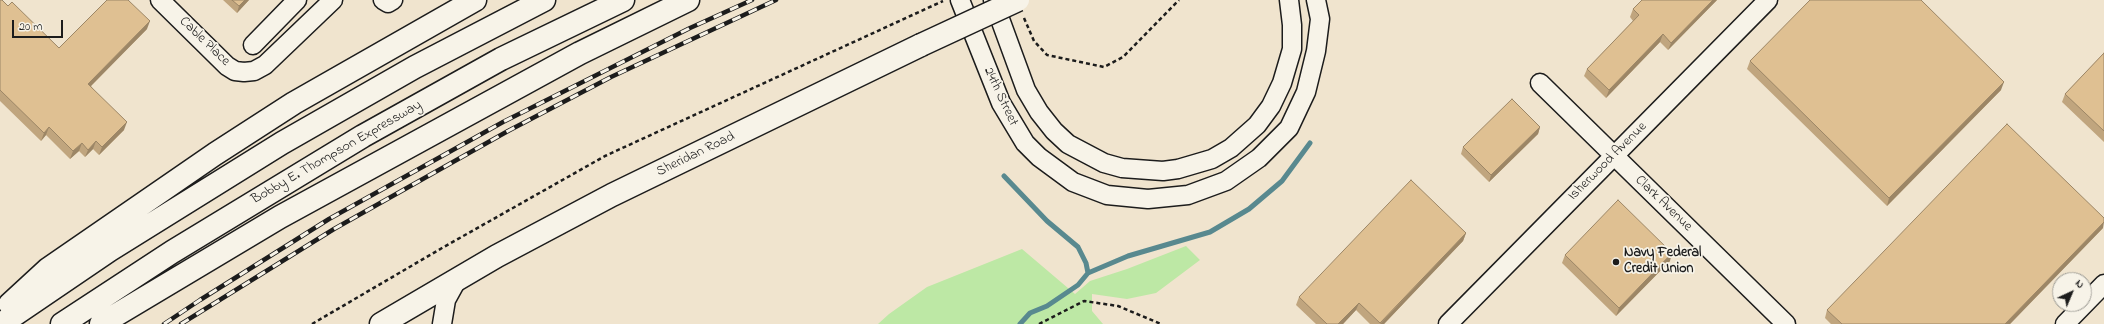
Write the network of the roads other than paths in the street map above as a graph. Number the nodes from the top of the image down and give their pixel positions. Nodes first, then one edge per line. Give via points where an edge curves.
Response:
1 (160, 0) edge
2 (297, 0) edge
3 (333, 0) edge
4 (383, 0) edge
5 (393, 0) edge
6 (475, 0) edge
7 (544, 0) edge
8 (623, 0) edge
9 (688, 0) edge
10 (960, 0) edge
11 (993, 0) edge
12 (1289, 0) edge
13 (1316, 0) edge
14 (1768, 0) edge
15 (1020, 7) edge
16 (253, 45) dead end
17 (1540, 83) dead end
18 (1614, 156) junction
19 (457, 280) junction
20 (2104, 284) edge
21 (0, 312) edge
22 (0, 324) edge
23 (62, 324) edge
24 (101, 324) edge
25 (381, 324) edge
26 (442, 324) edge
27 (1448, 324) edge
28 (1786, 324) edge
29 (2065, 324) edge

1 - 3 street, Cable Place via 227,66 235,70 254,71 265,65 290,43
2 - 16 street
4 - 5 street via 388,3
6 - 21 main road via 294,103 215,154 48,270
7 - 22 main road via 415,67 282,143 110,250
8 - 23 main road, Bobby E. Thompson Expressway via 501,59 363,136 185,244
9 - 24 main road via 580,53 280,217
10 - 13 street, 24th Street via 1000,103 1025,143 1039,157 1073,182 1107,195 1148,199 1188,195 1226,181 1259,158 1289,128 1306,92 1316,51 1320,20
11 - 12 street, 24th Street via 1026,90 1054,131 1068,144 1104,163 1122,168 1163,171 1212,159 1231,148 1257,125 1271,106 1282,83 1292,49
14 - 18 street, Isherwood Avenue
15 - 19 main road, Sheridan Road, bridge via 921,45 612,195
17 - 18 street, Clark Avenue
18 - 27 street, Isherwood Avenue
18 - 28 street, Clark Avenue
19 - 25 main road, Sheridan Road
19 - 26 street via 446,300
20 - 29 street

